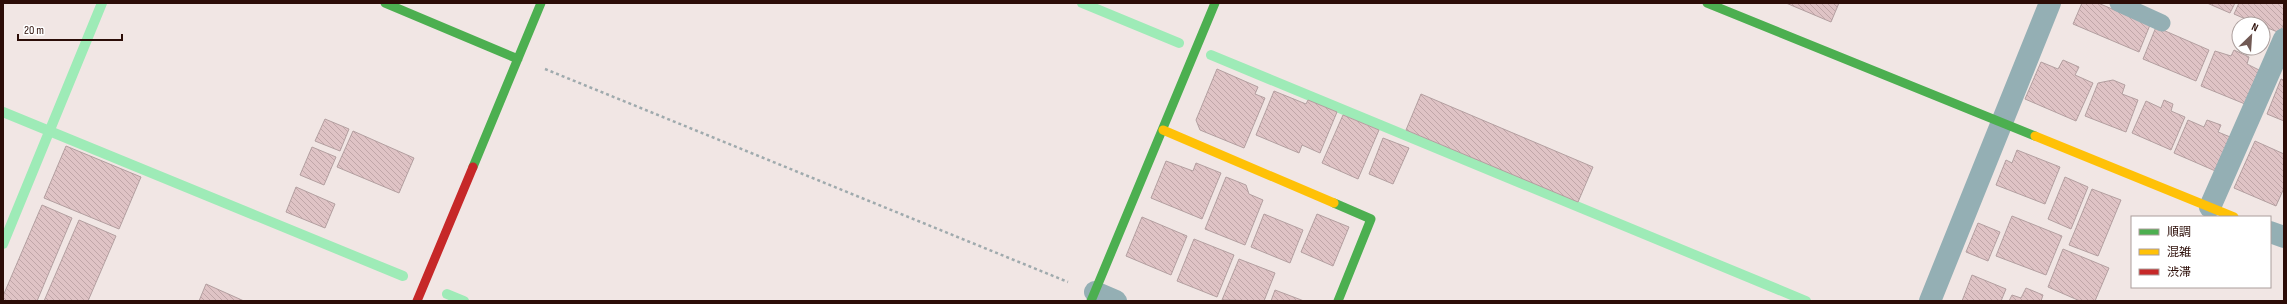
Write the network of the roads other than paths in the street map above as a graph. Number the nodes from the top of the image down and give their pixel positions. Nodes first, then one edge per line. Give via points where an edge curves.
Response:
1 (384, 3) edge
2 (541, 3) edge
3 (1216, 3) edge
4 (1707, 3) edge
5 (2050, 3) edge
6 (2118, 3) edge
7 (2162, 23) dead end
8 (2284, 39) edge
9 (518, 58) junction
10 (2003, 123) junction
11 (1163, 130) junction
12 (2210, 207) junction
13 (2232, 216) edge
14 (2271, 232) edge
15 (2284, 237) edge
16 (1093, 297) edge
17 (417, 301) edge
18 (1116, 301) edge
19 (1338, 301) edge
20 (1930, 301) edge

1 - 9 street
2 - 9 street
3 - 11 street
4 - 10 street
5 - 10 street
6 - 7 lane
8 - 12 street
9 - 17 street
10 - 12 street
10 - 20 street
11 - 16 street
11 - 19 street via 1371,219
12 - 13 street
14 - 15 street
16 - 18 street

